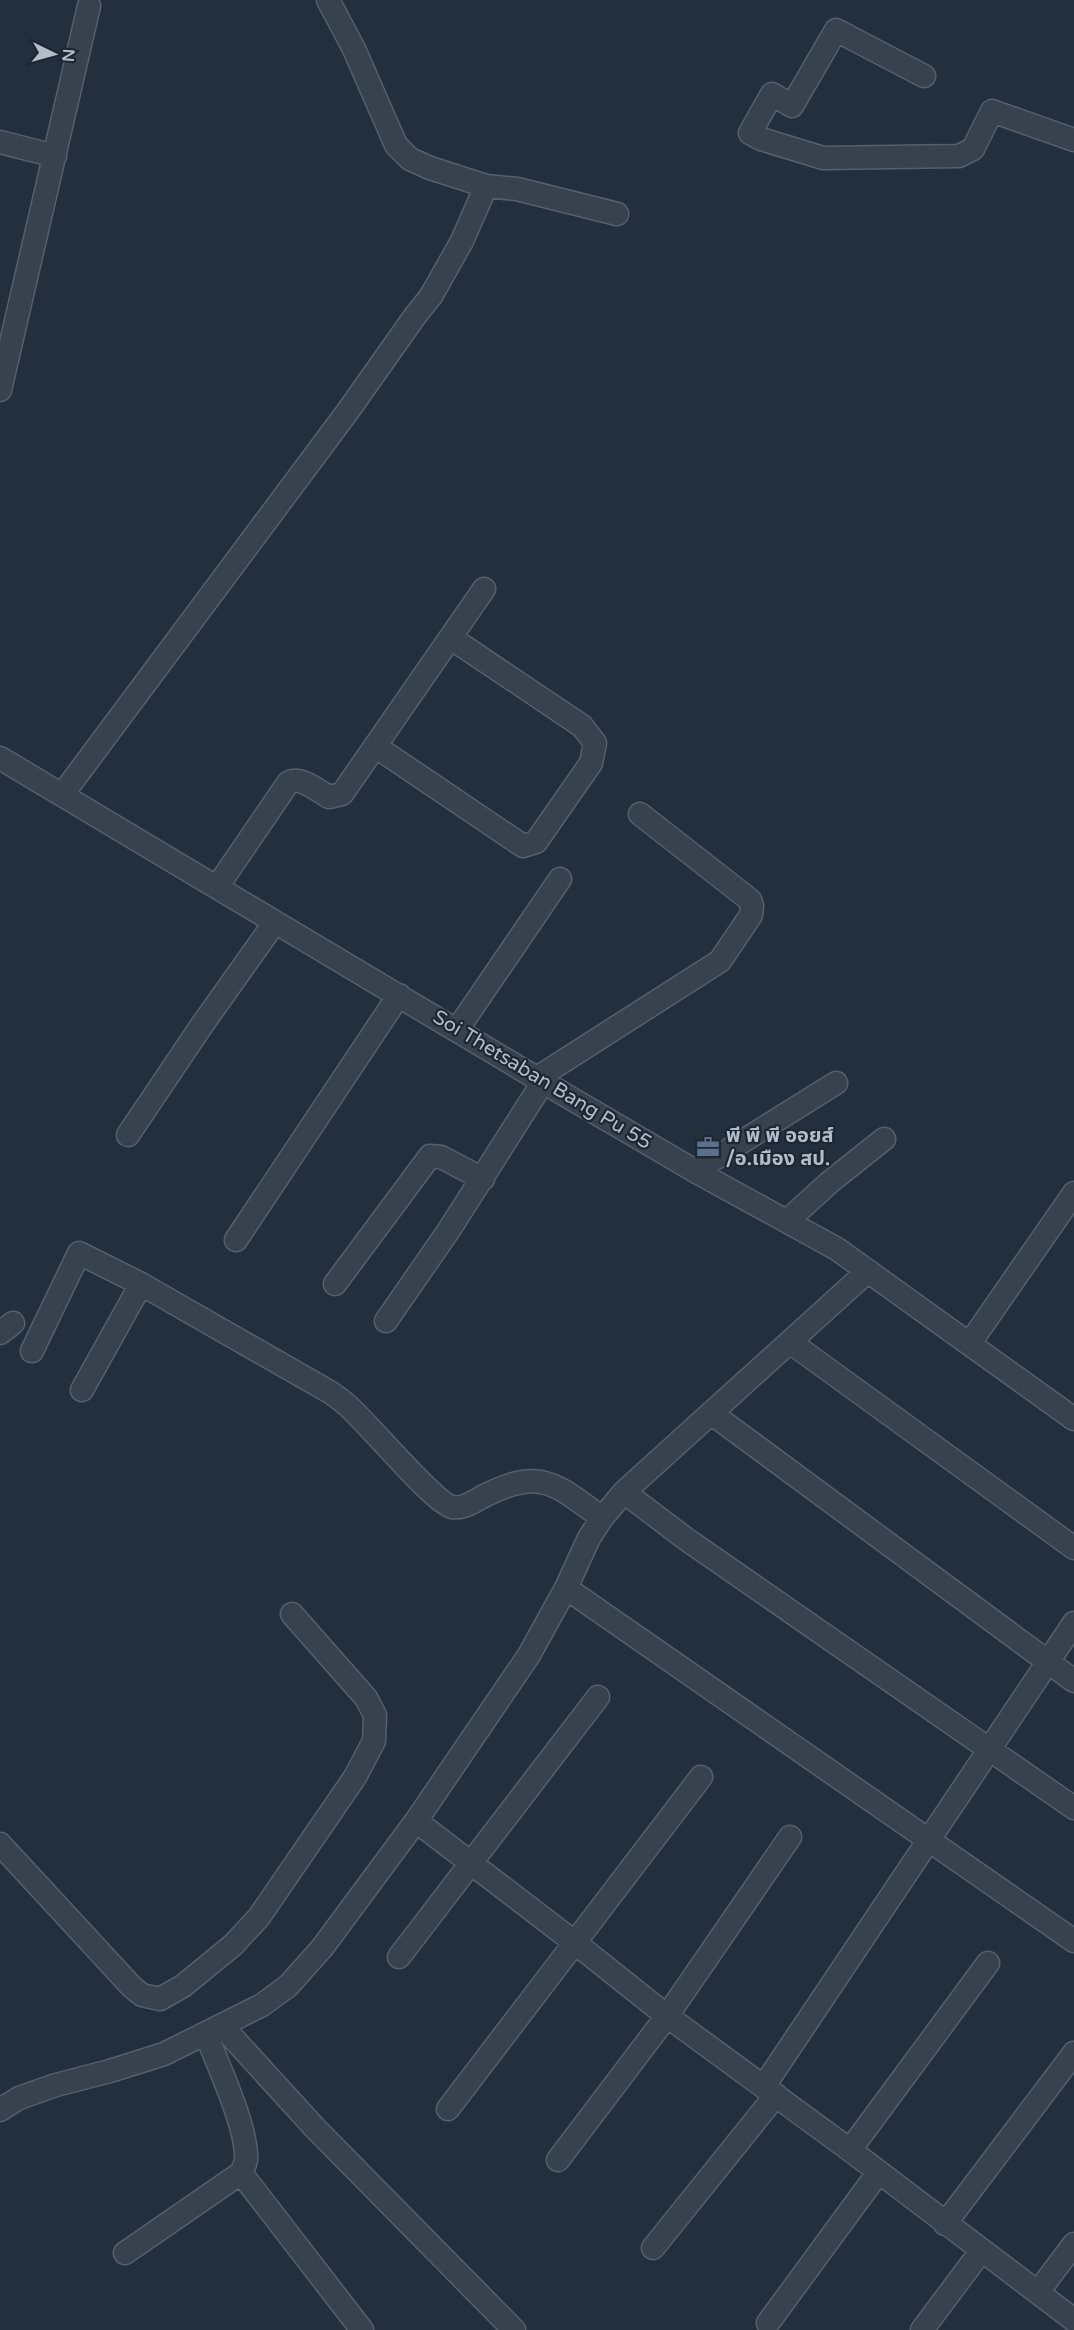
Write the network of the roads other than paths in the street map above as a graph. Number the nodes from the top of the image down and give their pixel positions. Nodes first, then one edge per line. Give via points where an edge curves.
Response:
1 (328, 0) edge
2 (89, 6) dead end
3 (924, 76) dead end
4 (1074, 140) edge
5 (0, 142) edge
6 (55, 156) junction
7 (486, 186) junction
8 (617, 214) dead end
9 (0, 390) edge
10 (484, 589) dead end
11 (451, 638) junction
12 (375, 746) junction
13 (0, 758) edge
14 (62, 795) junction
15 (640, 814) dead end
16 (560, 879) dead end
17 (217, 887) junction
18 (275, 922) junction
19 (399, 995) junction
20 (457, 1030) junction
21 (540, 1080) junction
22 (836, 1083) dead end
23 (128, 1135) dead end
24 (884, 1139) dead end
25 (695, 1171) junction
26 (483, 1179) junction
27 (1074, 1193) edge
28 (787, 1221) junction
29 (236, 1240) dead end
30 (868, 1271) junction
31 (141, 1284) junction
32 (335, 1284) dead end
33 (386, 1321) dead end
34 (790, 1342) junction
35 (970, 1343) junction
36 (32, 1351) dead end
37 (82, 1390) dead end
38 (1071, 1410) edge
39 (711, 1413) junction
40 (624, 1492) junction
41 (602, 1518) junction
42 (1074, 1548) edge
43 (566, 1588) junction
44 (292, 1614) dead end
45 (1074, 1623) edge
46 (1046, 1662) junction
47 (1074, 1681) edge
48 (598, 1697) dead end
49 (990, 1748) junction
50 (701, 1777) dead end
51 (1074, 1808) edge
52 (416, 1821) junction
53 (790, 1837) dead end
54 (930, 1839) junction
55 (0, 1844) edge
56 (472, 1864) junction
57 (1074, 1941) edge
58 (574, 1942) junction
59 (399, 1957) dead end
60 (988, 1963) dead end
61 (666, 2016) junction
62 (214, 2030) junction
63 (1074, 2053) edge
64 (770, 2091) junction
65 (448, 2109) dead end
66 (0, 2110) edge
67 (850, 2150) junction
68 (558, 2160) dead end
69 (241, 2173) junction
70 (878, 2173) junction
71 (945, 2224) junction
72 (1074, 2244) edge
73 (653, 2248) dead end
74 (981, 2251) junction
75 (125, 2253) dead end
76 (1038, 2292) junction
77 (1074, 2320) edge
78 (768, 2323) dead end
79 (362, 2330) edge
80 (514, 2330) edge
81 (922, 2330) edge

1 - 7 street via 396,145 410,159
2 - 6 street
3 - 4 street via 836,30 792,106 772,94 750,133 823,158 958,156 973,149 992,111
5 - 6 street
6 - 9 street
7 - 8 street via 517,189
7 - 14 street via 431,297
10 - 11 street
11 - 12 street
11 - 12 street via 586,730 595,743 591,763 536,842 523,846
12 - 17 street via 342,794 329,797 299,780 288,783
13 - 14 street, Soi Thetsaban Bang Pu 55
14 - 17 street, Soi Thetsaban Bang Pu 55
15 - 21 street via 750,900 751,915 720,962
16 - 20 street
17 - 18 street, Soi Thetsaban Bang Pu 55
18 - 19 street, Soi Thetsaban Bang Pu 55
18 - 23 street
19 - 20 street, Soi Thetsaban Bang Pu 55
19 - 29 street
20 - 21 street, Soi Thetsaban Bang Pu 55
21 - 25 street, Soi Thetsaban Bang Pu 55
21 - 26 street
22 - 25 street
24 - 28 street
25 - 28 street, Soi Thetsaban Bang Pu 55
26 - 32 street via 441,1157 430,1156
26 - 33 street
27 - 35 street
28 - 30 street, Soi Thetsaban Bang Pu 55
30 - 34 street
30 - 35 street, Soi Thetsaban Bang Pu 55
31 - 36 street via 79,1253
31 - 37 street
31 - 41 street via 328,1391 450,1507 526,1481 558,1486
34 - 39 street
34 - 42 street
35 - 38 street, Soi Thetsaban Bang Pu 55
39 - 40 street
39 - 46 street
40 - 41 street
40 - 49 street
41 - 43 street
43 - 52 street via 529,1655
43 - 54 street
44 - 55 street via 366,1698 375,1715 374,1741 355,1776 259,1917 183,1986 160,1999 142,1995
45 - 46 street
46 - 47 street
46 - 49 street
48 - 56 street
49 - 51 street
49 - 54 street
50 - 58 street
52 - 56 street
52 - 62 street via 322,1948 288,1986 262,2005
53 - 61 street
54 - 57 street
54 - 64 street
56 - 58 street
56 - 59 street
58 - 61 street
58 - 65 street
60 - 67 street
61 - 64 street
61 - 68 street
62 - 66 street via 164,2054 56,2085 19,2098
62 - 69 street via 245,2147 246,2163
62 - 80 street
63 - 71 street
64 - 67 street
64 - 73 street
67 - 70 street
69 - 75 street
69 - 79 street
70 - 71 street
70 - 78 street
71 - 74 street
72 - 76 street
74 - 76 street
74 - 81 street
76 - 77 street

